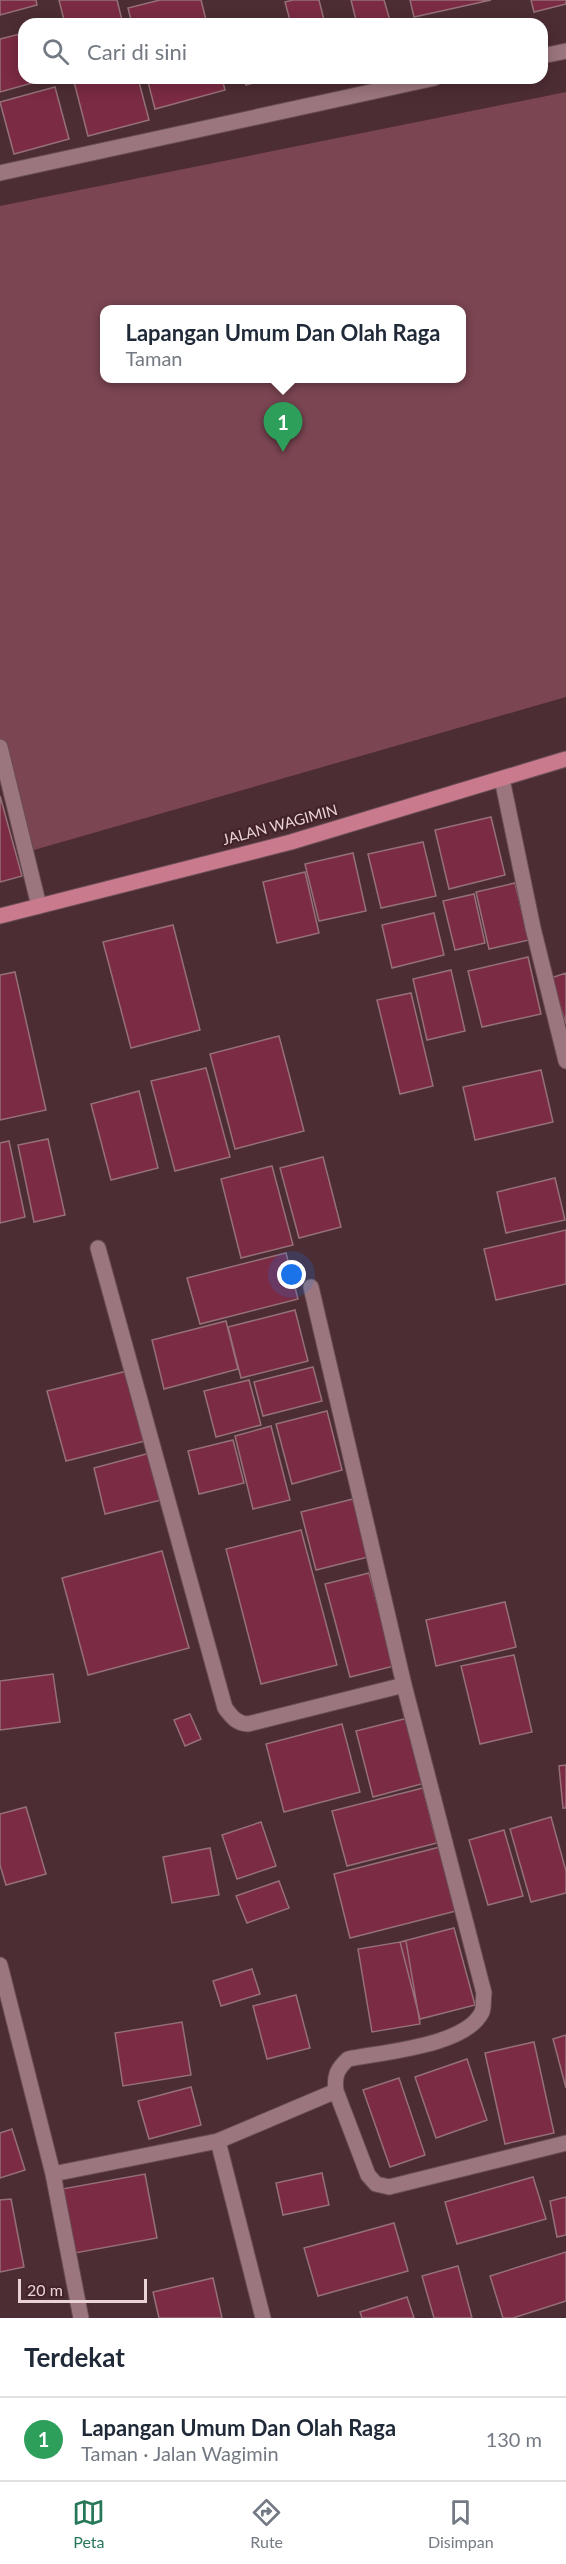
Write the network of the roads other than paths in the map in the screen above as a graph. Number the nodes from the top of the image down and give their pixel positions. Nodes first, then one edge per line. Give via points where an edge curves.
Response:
1 (566, 51) edge
2 (548, 55) edge
3 (408, 84) edge
4 (0, 173) edge
5 (0, 747) edge
6 (566, 759) edge
7 (502, 779) junction
8 (39, 906) junction
9 (0, 916) edge
10 (566, 1061) edge
11 (98, 1248) dead end
12 (310, 1287) dead end
13 (404, 1685) junction
14 (0, 1965) edge
15 (336, 2091) junction
16 (218, 2141) junction
17 (566, 2144) edge
18 (53, 2174) junction
19 (81, 2318) edge
20 (263, 2318) edge

1 - 2 street
3 - 4 street
5 - 8 street
6 - 7 main road, JALAN WAGIMIN
7 - 8 main road, JALAN WAGIMIN via 291,842
7 - 10 street
8 - 9 main road, JALAN WAGIMIN
11 - 13 street via 225,1708 240,1724 248,1724
12 - 13 street
13 - 15 street via 484,1993 482,2011 453,2038 348,2059 339,2068
14 - 18 street
15 - 16 street
15 - 17 street via 368,2175 376,2184 389,2187
16 - 18 street
16 - 20 street
18 - 19 street

